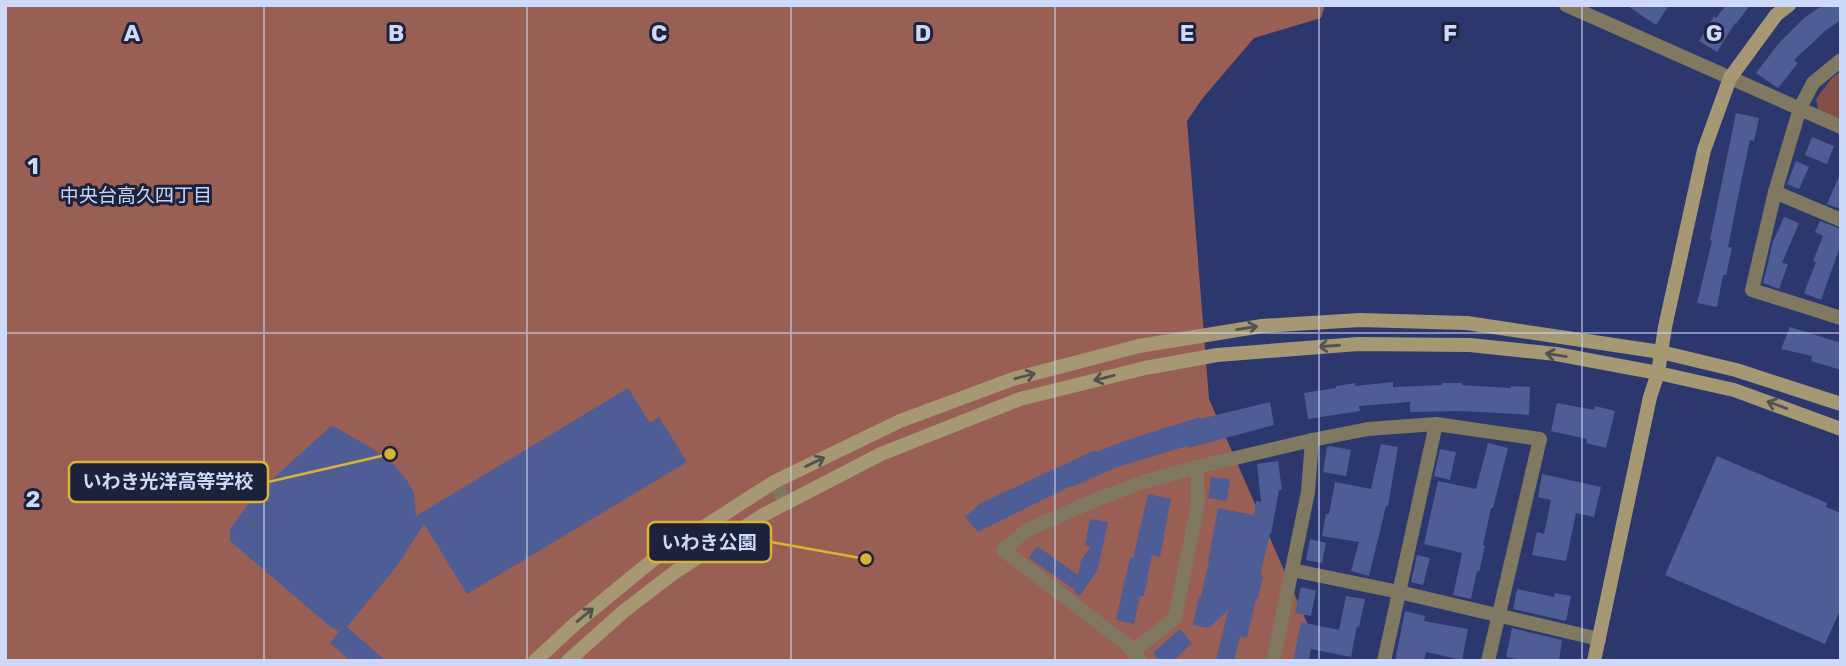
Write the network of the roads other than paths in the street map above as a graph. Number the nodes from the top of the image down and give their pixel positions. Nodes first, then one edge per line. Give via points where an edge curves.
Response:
1 (1566, 5) edge
2 (1789, 5) edge
3 (1841, 60) edge
4 (1730, 78) junction
5 (1800, 108) junction
6 (1841, 127) edge
7 (1774, 192) junction
8 (1841, 220) edge
9 (1841, 318) edge
10 (1661, 352) junction
11 (1658, 373) junction
12 (1841, 404) edge
13 (1436, 424) junction
14 (1841, 429) edge
15 (1312, 440) junction
16 (1197, 467) junction
17 (774, 482) junction
18 (786, 503) junction
19 (1292, 570) junction
20 (1399, 592) junction
21 (1499, 615) junction
22 (1600, 639) junction
23 (1137, 656) edge
24 (535, 661) edge
25 (568, 661) edge
26 (1273, 661) edge
27 (1384, 661) edge
28 (1488, 661) edge
29 (1594, 661) edge

1 - 4 street
2 - 4 street via 1776,15
3 - 5 street via 1813,83
4 - 5 street
4 - 10 street via 1704,150
5 - 6 street
5 - 7 street
7 - 8 street
7 - 9 street via 1752,289
10 - 11 street
10 - 12 street via 1736,370
17 -> 10 street via 900,421 1013,379 1139,345 1262,326 1360,320 1467,323
14 -> 11 street via 1734,390
11 -> 18 street via 1556,354 1470,345 1358,344 1217,355 1020,399 881,454
11 - 22 street
13 - 15 street via 1368,429
13 - 20 street
13 - 21 street via 1539,439
15 - 16 street
15 - 19 street via 1308,492
16 - 23 street via 1198,504 1175,618
16 - 23 street via 1093,501 1027,530 1003,551
17 - 18 street
24 -> 17 street via 654,559
18 - 25 street via 675,572
19 - 20 street
19 - 26 street
20 - 21 street
20 - 27 street
21 - 22 street
21 - 28 street
22 - 29 street

